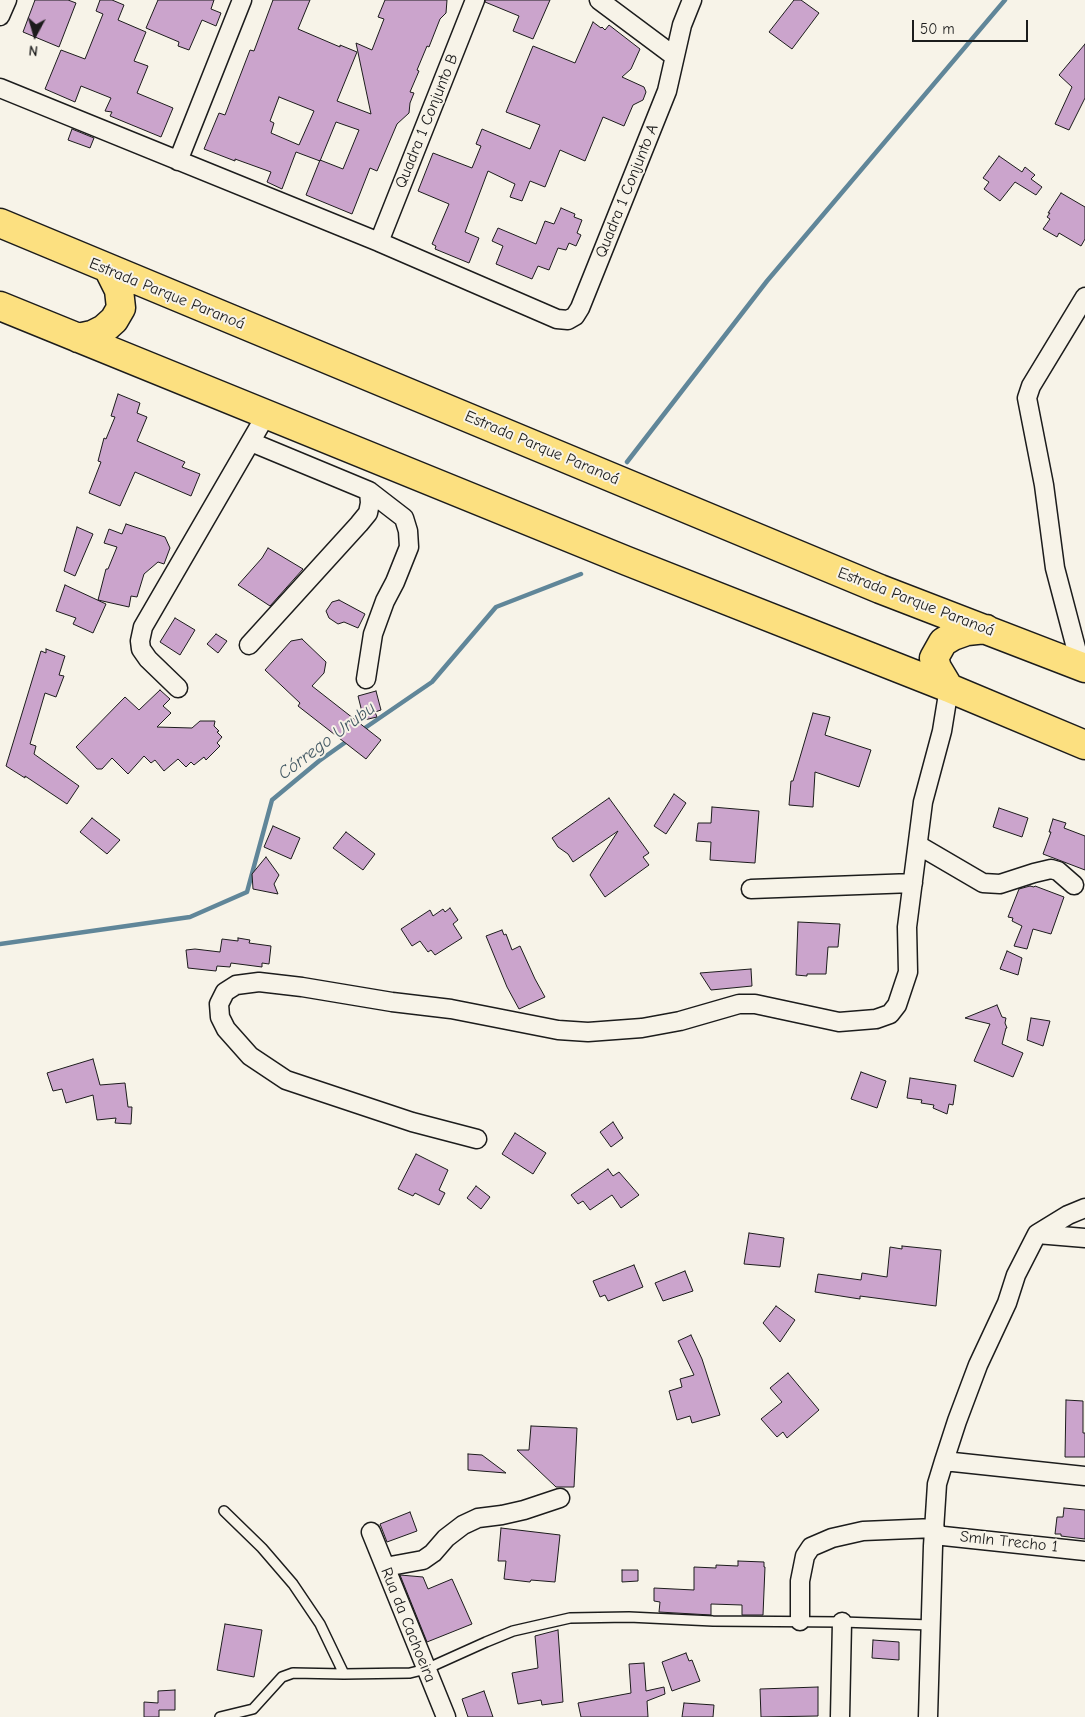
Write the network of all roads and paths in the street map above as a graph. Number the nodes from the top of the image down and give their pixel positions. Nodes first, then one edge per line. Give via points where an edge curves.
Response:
1 (7, 0) edge
2 (242, 0) edge
3 (475, 0) edge
4 (599, 0) edge
5 (692, 0) edge
6 (0, 16) edge
7 (674, 56) junction
8 (0, 88) edge
9 (178, 161) junction
10 (0, 223) edge
11 (379, 242) junction
12 (109, 270) junction
13 (1085, 297) edge
14 (0, 306) edge
15 (78, 338) junction
16 (266, 415) junction
17 (251, 442) junction
18 (369, 491) junction
19 (986, 630) junction
20 (249, 645) dead end
21 (1083, 668) edge
22 (366, 679) dead end
23 (178, 688) dead end
24 (949, 688) junction
25 (1085, 744) edge
26 (918, 845) junction
27 (913, 883) junction
28 (1074, 885) dead end
29 (751, 889) dead end
30 (477, 1139) dead end
31 (1085, 1208) edge
32 (1037, 1234) junction
33 (1085, 1238) edge
34 (944, 1460) junction
35 (1085, 1476) edge
36 (560, 1498) dead end
37 (224, 1512) dead end
38 (934, 1531) junction
39 (371, 1532) dead end
40 (1085, 1551) edge
41 (385, 1567) junction
42 (800, 1621) junction
43 (842, 1622) junction
44 (930, 1626) junction
45 (426, 1669) junction
46 (344, 1674) junction
47 (220, 1717) edge
48 (446, 1717) edge
49 (840, 1717) edge
50 (928, 1717) edge

1 - 6 street
2 - 9 street
3 - 11 street, Quadra 1 Conjunto B
4 - 7 street
5 - 7 street, Quadra 1 Conjunto A
7 - 11 street, Quadra 1 Conjunto A via 667,91 575,316 568,320 557,319
8 - 9 street
9 - 11 street
10 - 12 main road, Estrada Parque Paranoá
12 - 15 main road via 119,290 121,308 104,329
12 - 19 main road, Estrada Parque Paranoá
13 - 21 street via 1026,398 1044,485 1054,568
14 - 15 main road
15 - 16 main road
16 - 17 street
16 - 24 main road
17 - 18 street
17 - 23 street via 143,628 141,649
18 - 20 street via 368,513 360,524
18 - 22 street via 404,518 409,547 373,634
19 - 21 main road, Estrada Parque Paranoá
19 - 24 main road via 967,631 942,642 934,658
24 - 25 main road
24 - 26 street via 942,732 923,802
26 - 27 street
26 - 28 street via 983,883 1000,884 1051,869
27 - 29 street
27 - 30 street via 908,927 908,972 897,1004 890,1014 876,1018 839,1022 755,1004 739,1004 642,1028 588,1032 558,1030 451,1010 259,982 236,985 225,992 219,1004 220,1017 226,1029 250,1056 286,1080 412,1122
31 - 32 street
32 - 33 street
32 - 34 street via 978,1365
34 - 35 street
34 - 38 street via 937,1484
36 - 41 street via 517,1512 478,1518 463,1525 423,1560
37 - 46 lane via 262,1548 293,1584 320,1624
38 - 40 street, Smln Trecho 1
38 - 42 street, Smln Trecho 1 via 864,1531 832,1538 811,1547 805,1556 800,1581
38 - 44 street
39 - 41 street, Rua da Cachoeira
41 - 45 street, Rua da Cachoeira
42 - 43 lane
42 - 45 lane via 570,1618 514,1631
43 - 44 lane
43 - 49 street
44 - 50 street
45 - 46 lane via 410,1673
45 - 48 street, Rua da Cachoeira
46 - 47 lane via 293,1673 282,1677 253,1709

